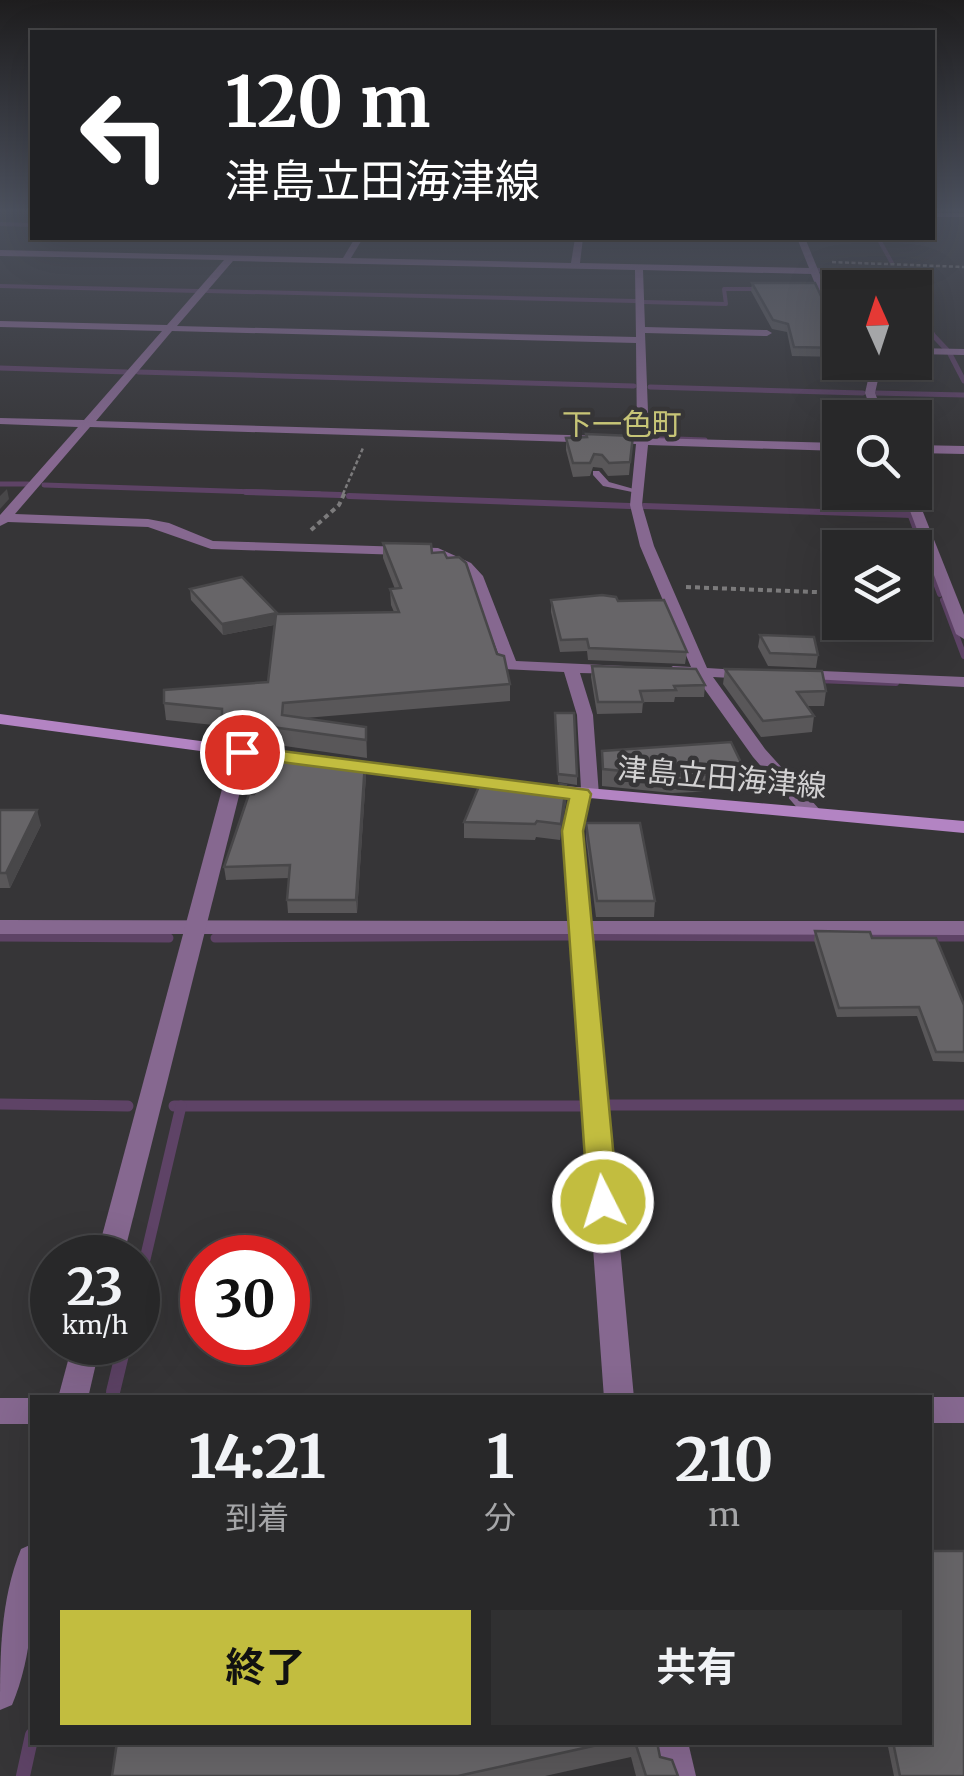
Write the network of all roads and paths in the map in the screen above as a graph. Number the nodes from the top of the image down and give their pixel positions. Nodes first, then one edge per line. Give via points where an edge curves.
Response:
1 (200, 293) edge
2 (640, 293) edge
3 (0, 324) edge
4 (169, 328) junction
5 (767, 333) dead end
6 (641, 335) junction
7 (932, 351) edge
8 (964, 352) edge
9 (0, 421) edge
10 (88, 424) junction
11 (369, 432) junction
12 (640, 440) junction
13 (822, 446) edge
14 (932, 449) edge
15 (964, 450) edge
16 (596, 473) edge
17 (637, 491) junction
18 (916, 510) edge
19 (2, 521) edge
20 (290, 549) junction
21 (663, 586) junction
22 (822, 592) edge
23 (964, 634) edge
24 (571, 668) junction
25 (627, 670) edge
26 (664, 671) edge
27 (701, 672) junction
28 (964, 682) edge
29 (0, 719) edge
30 (242, 752) junction
31 (585, 794) junction
32 (813, 814) junction
33 (964, 827) edge
34 (0, 926) edge
35 (194, 928) junction
36 (580, 928) junction
37 (964, 928) edge
38 (114, 1235) edge
39 (81, 1365) edge
40 (73, 1395) edge
41 (619, 1395) edge
42 (932, 1410) edge
43 (964, 1410) edge
44 (30, 1411) edge
45 (0, 1412) edge
46 (30, 1568) edge
47 (0, 1693) edge
48 (671, 1745) edge
49 (678, 1776) edge

1 - 4 street
2 - 6 street
3 - 4 street
4 - 6 street
4 - 10 street
5 - 6 street
6 - 12 street
7 - 8 street
9 - 10 street
10 - 11 street
10 - 19 street
11 - 12 street
11 - 20 path via 339,504
12 - 13 street
12 - 17 street
14 - 15 street
16 - 17 lane via 606,484
17 - 21 street
18 - 23 street
19 - 20 street via 148,523 212,546
20 - 24 street via 451,556 476,576 510,666
21 - 22 path
21 - 27 street
24 - 25 street
24 - 31 street via 585,715
26 - 27 street
27 - 28 street
27 - 32 street
29 - 30 main road, 津島立田海津線
30 - 31 main road, 津島立田海津線
30 - 35 street
31 - 32 main road, 津島立田海津線
31 - 36 street via 572,831
32 - 33 main road, 津島立田海津線
34 - 35 street
35 - 36 street
35 - 38 street
36 - 37 street
36 - 41 street
39 - 40 street
42 - 43 street
44 - 45 street
46 - 47 street
48 - 49 street

